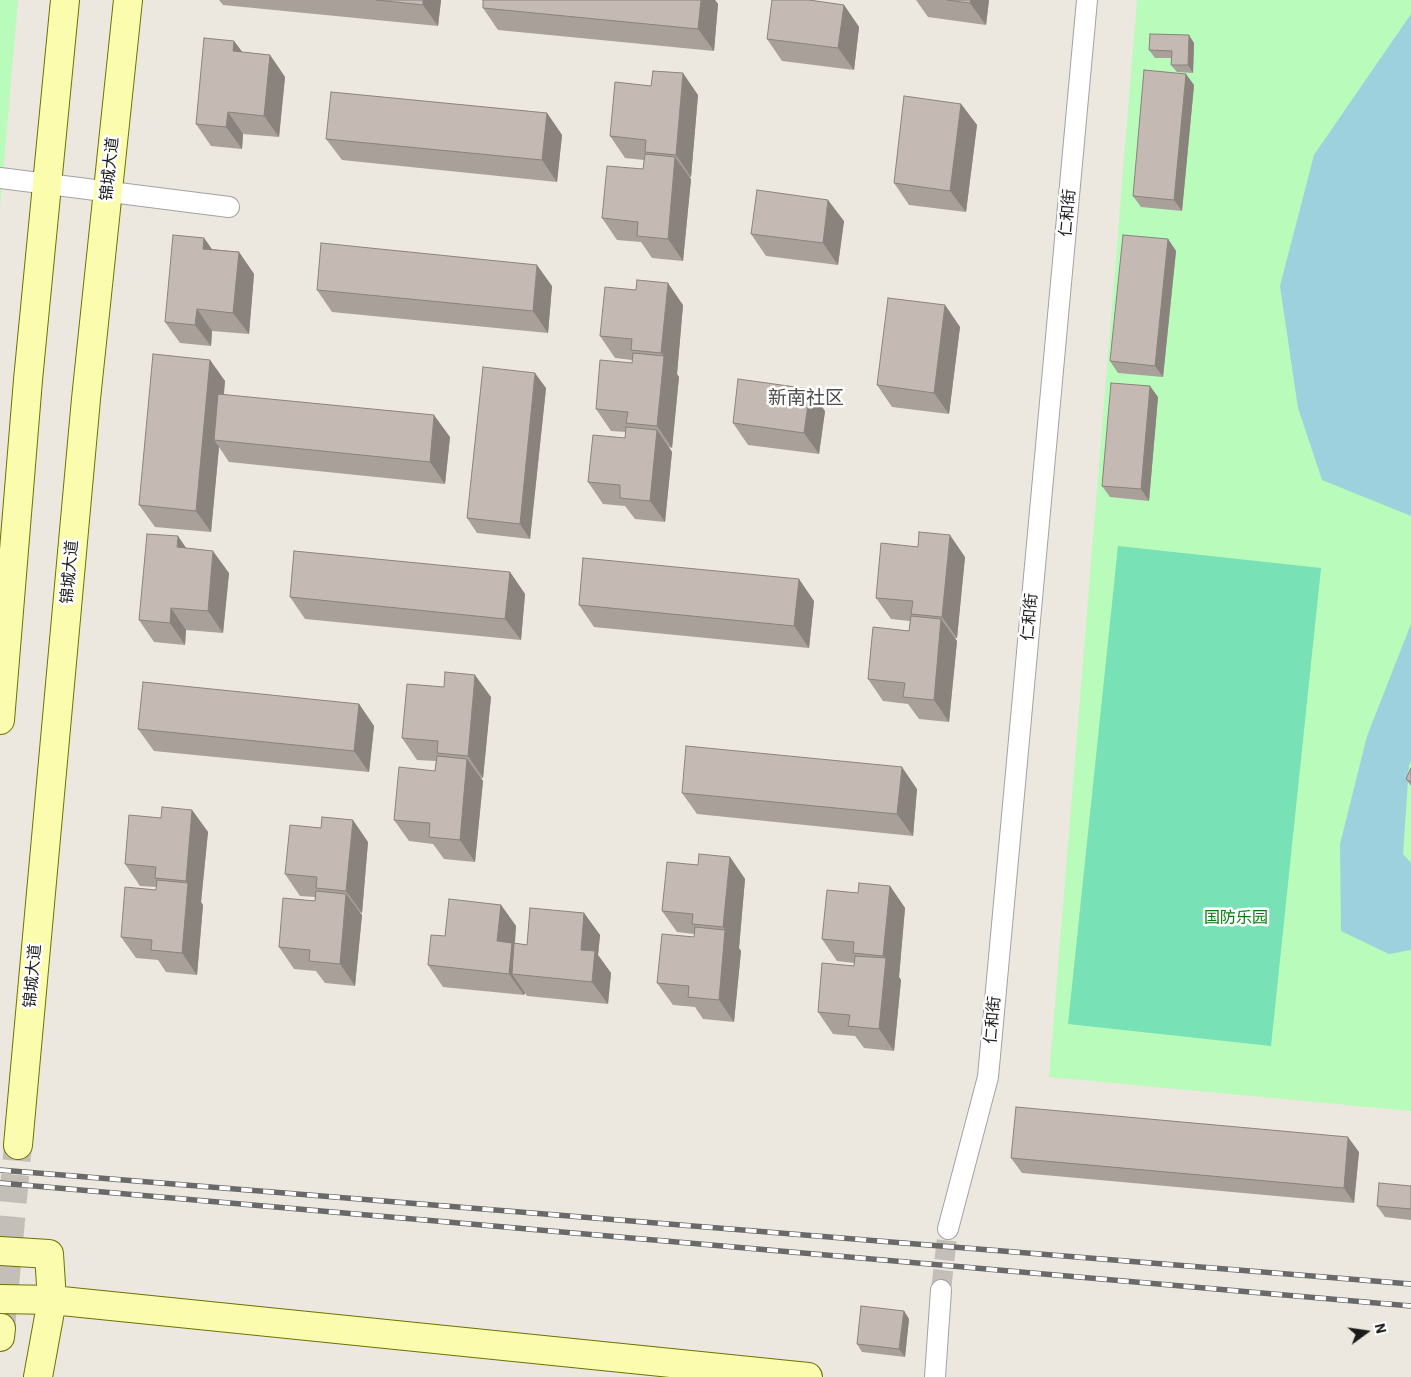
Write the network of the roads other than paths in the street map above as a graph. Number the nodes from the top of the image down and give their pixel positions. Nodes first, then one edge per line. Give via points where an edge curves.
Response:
1 (65, 0) edge
2 (128, 0) edge
3 (1087, 0) edge
4 (0, 178) edge
5 (47, 184) junction
6 (108, 192) junction
7 (229, 207) dead end
8 (0, 720) edge
9 (18, 1145) tunnel mouth
10 (948, 1229) tunnel mouth
11 (0, 1251) edge
12 (941, 1290) tunnel mouth
13 (0, 1299) edge
14 (52, 1300) junction
15 (38, 1377) edge
16 (808, 1377) edge
17 (935, 1377) edge

1 - 5 main road
2 - 6 main road, 锦城大道
3 - 10 street, 仁和街 via 988,1077
4 - 5 street
5 - 6 street
5 - 8 main road
6 - 7 street
6 - 9 main road, 锦城大道 via 86,398
11 - 14 main road via 49,1254
12 - 17 street
13 - 14 main road
14 - 15 main road
14 - 16 main road

